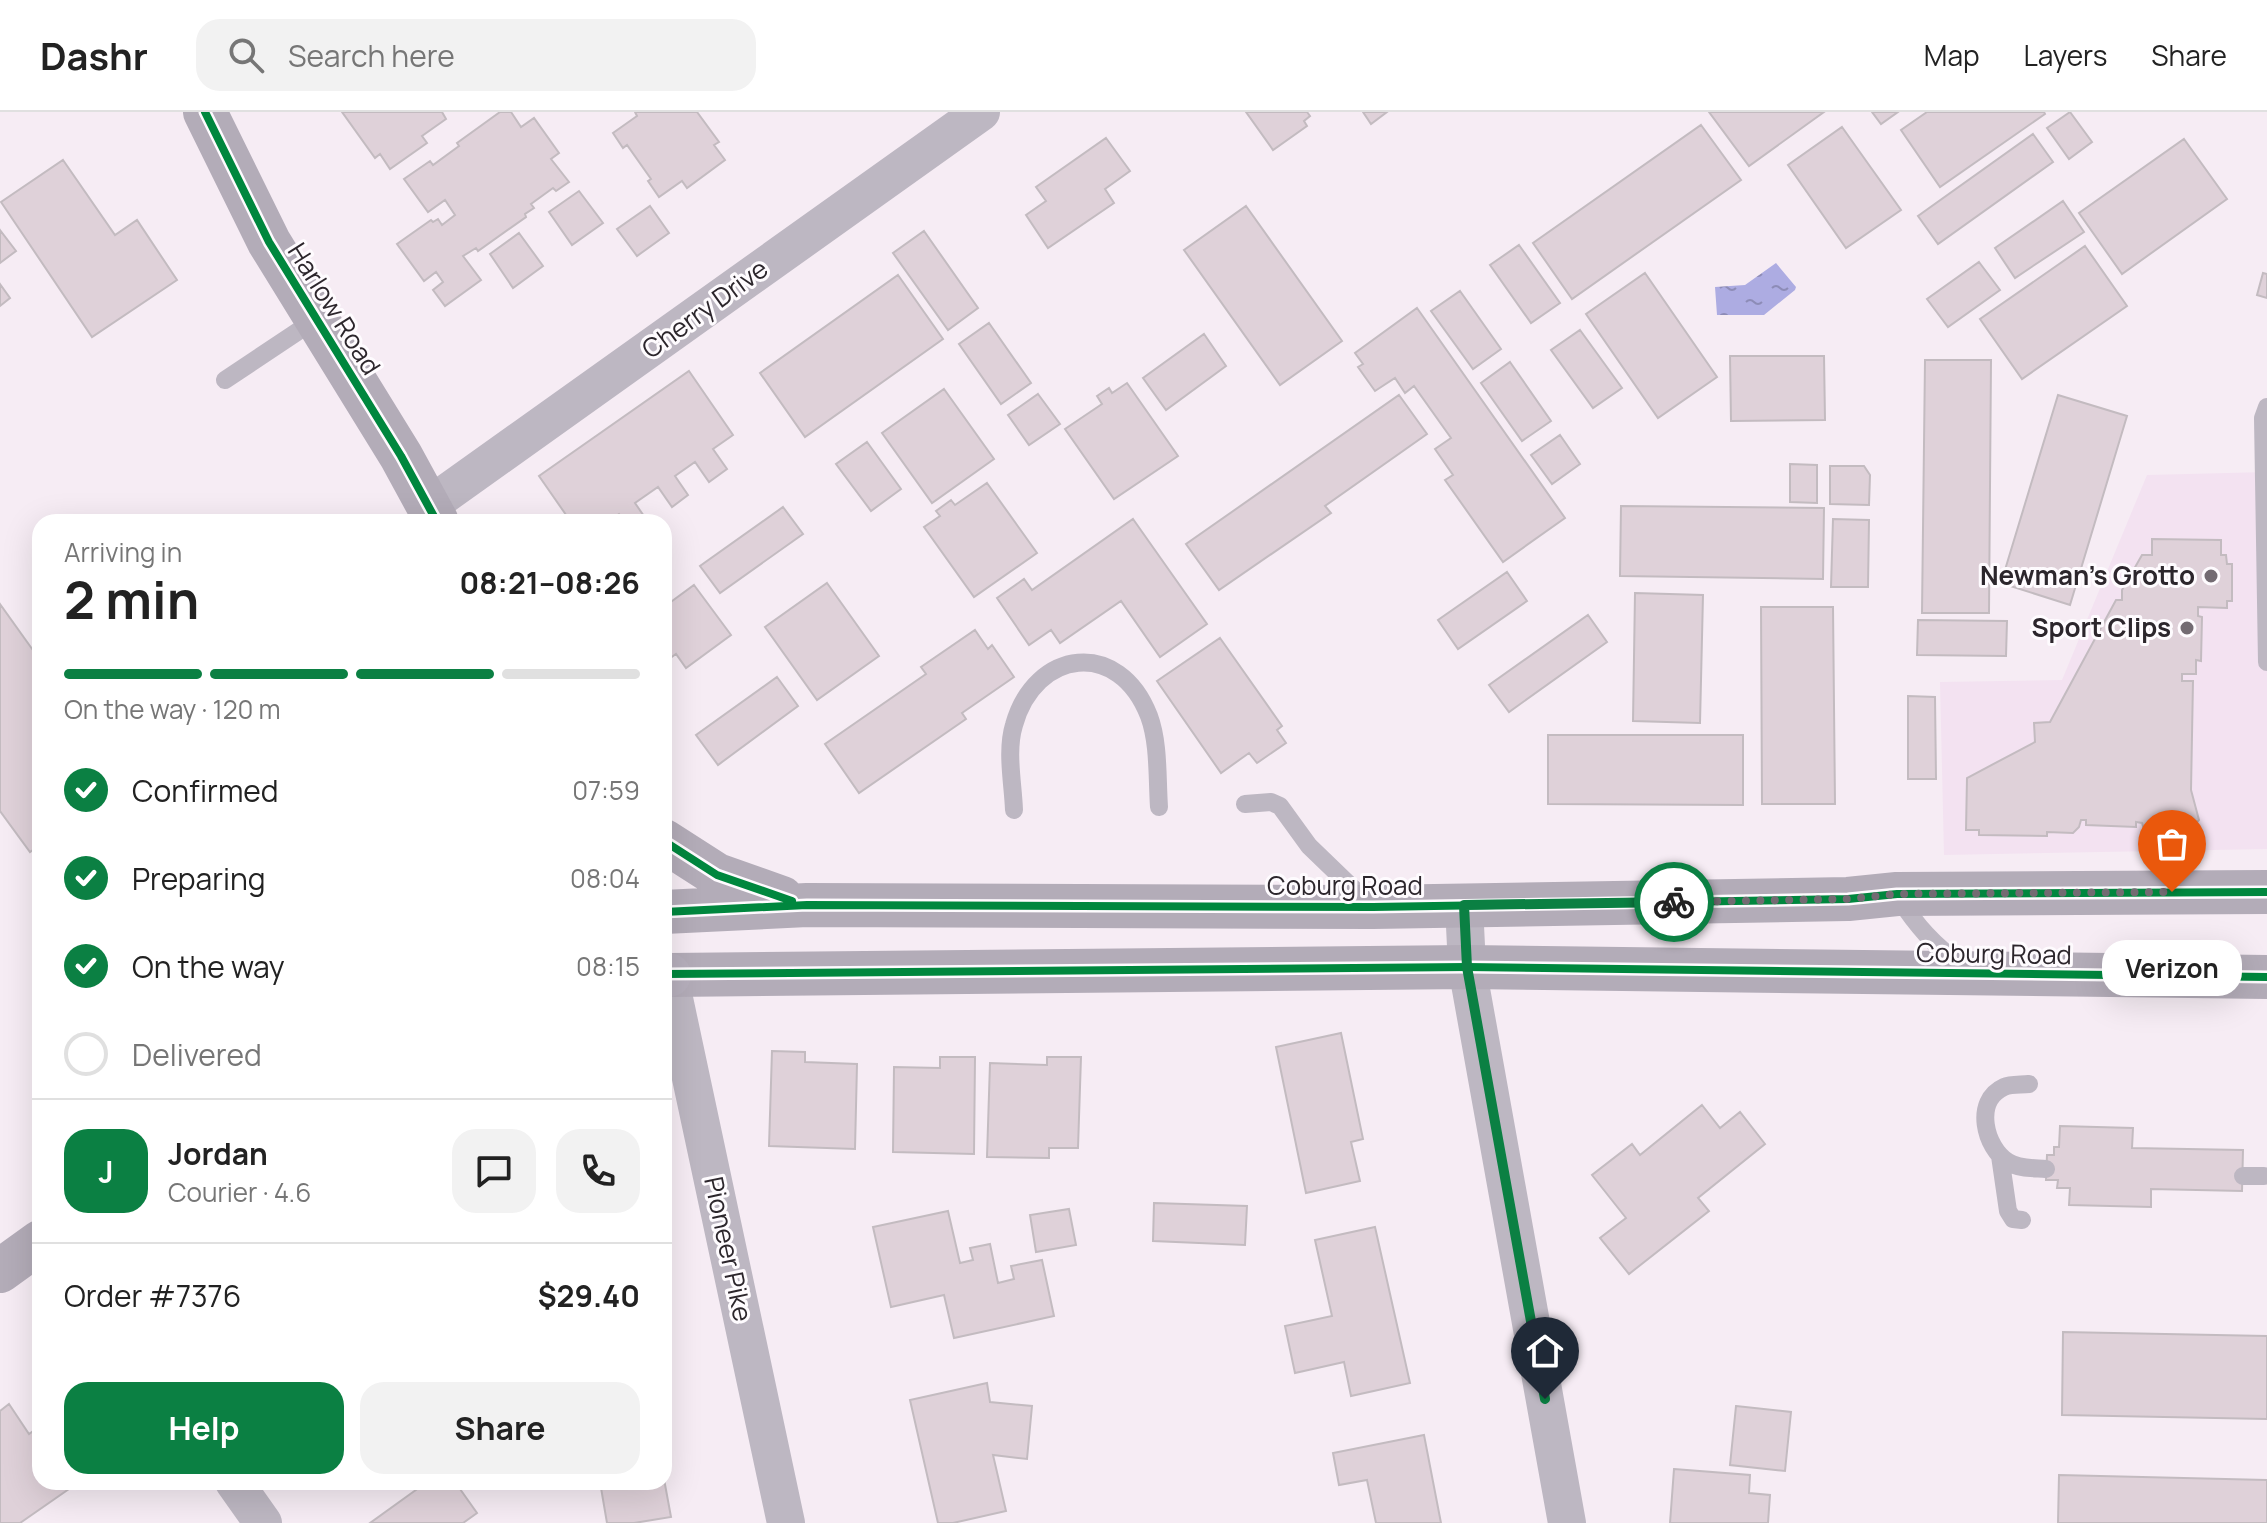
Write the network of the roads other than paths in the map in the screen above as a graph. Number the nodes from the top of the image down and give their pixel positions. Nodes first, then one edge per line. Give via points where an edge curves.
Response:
1 (205, 112) edge
2 (981, 112) edge
3 (315, 320) junction
4 (225, 380) dead end
5 (2267, 407) edge
6 (437, 514) edge
7 (441, 514) edge
8 (2267, 662) edge
9 (1245, 804) dead end
10 (1159, 807) dead end
11 (1014, 810) dead end
12 (672, 847) edge
13 (2267, 892) edge
14 (1897, 894) junction
15 (807, 905) junction
16 (1464, 905) junction
17 (1373, 907) junction
18 (672, 912) edge
19 (1467, 967) junction
20 (1974, 973) junction
21 (672, 974) edge
22 (2267, 977) edge
23 (672, 997) edge
24 (2029, 1084) dead end
25 (2000, 1156) junction
26 (2046, 1169) dead end
27 (2243, 1176) dead end
28 (2264, 1176) dead end
29 (2022, 1220) dead end
30 (32, 1248) edge
31 (0, 1271) edge
32 (240, 1490) edge
33 (263, 1523) edge
34 (786, 1523) edge
35 (1567, 1523) edge

1 - 3 main road, Harlow Road
2 - 7 street, Cherry Drive
3 - 4 lane
3 - 6 main road, Harlow Road
5 - 8 lane
9 - 17 lane via 1280,806 1309,846
10 - 11 lane via 1154,736 1143,704 1121,676 1086,661 1048,675 1019,709 1011,745
12 - 15 main road via 725,879
13 - 14 main road, Coburg Road
14 - 16 main road, Coburg Road
14 - 20 lane via 1929,939
15 - 17 main road, Coburg Road
15 - 18 main road, Coburg Road
16 - 17 main road, Coburg Road
16 - 19 street
19 - 20 main road, Coburg Road
19 - 21 main road, Coburg Road
19 - 35 street
20 - 22 main road, Coburg Road
23 - 34 street, Pioneer Pike
24 - 25 lane via 2001,1088 1988,1106 1986,1129
25 - 26 lane via 2014,1165
25 - 29 lane via 2008,1211 2013,1219
27 - 28 lane
30 - 31 main road
32 - 33 street

